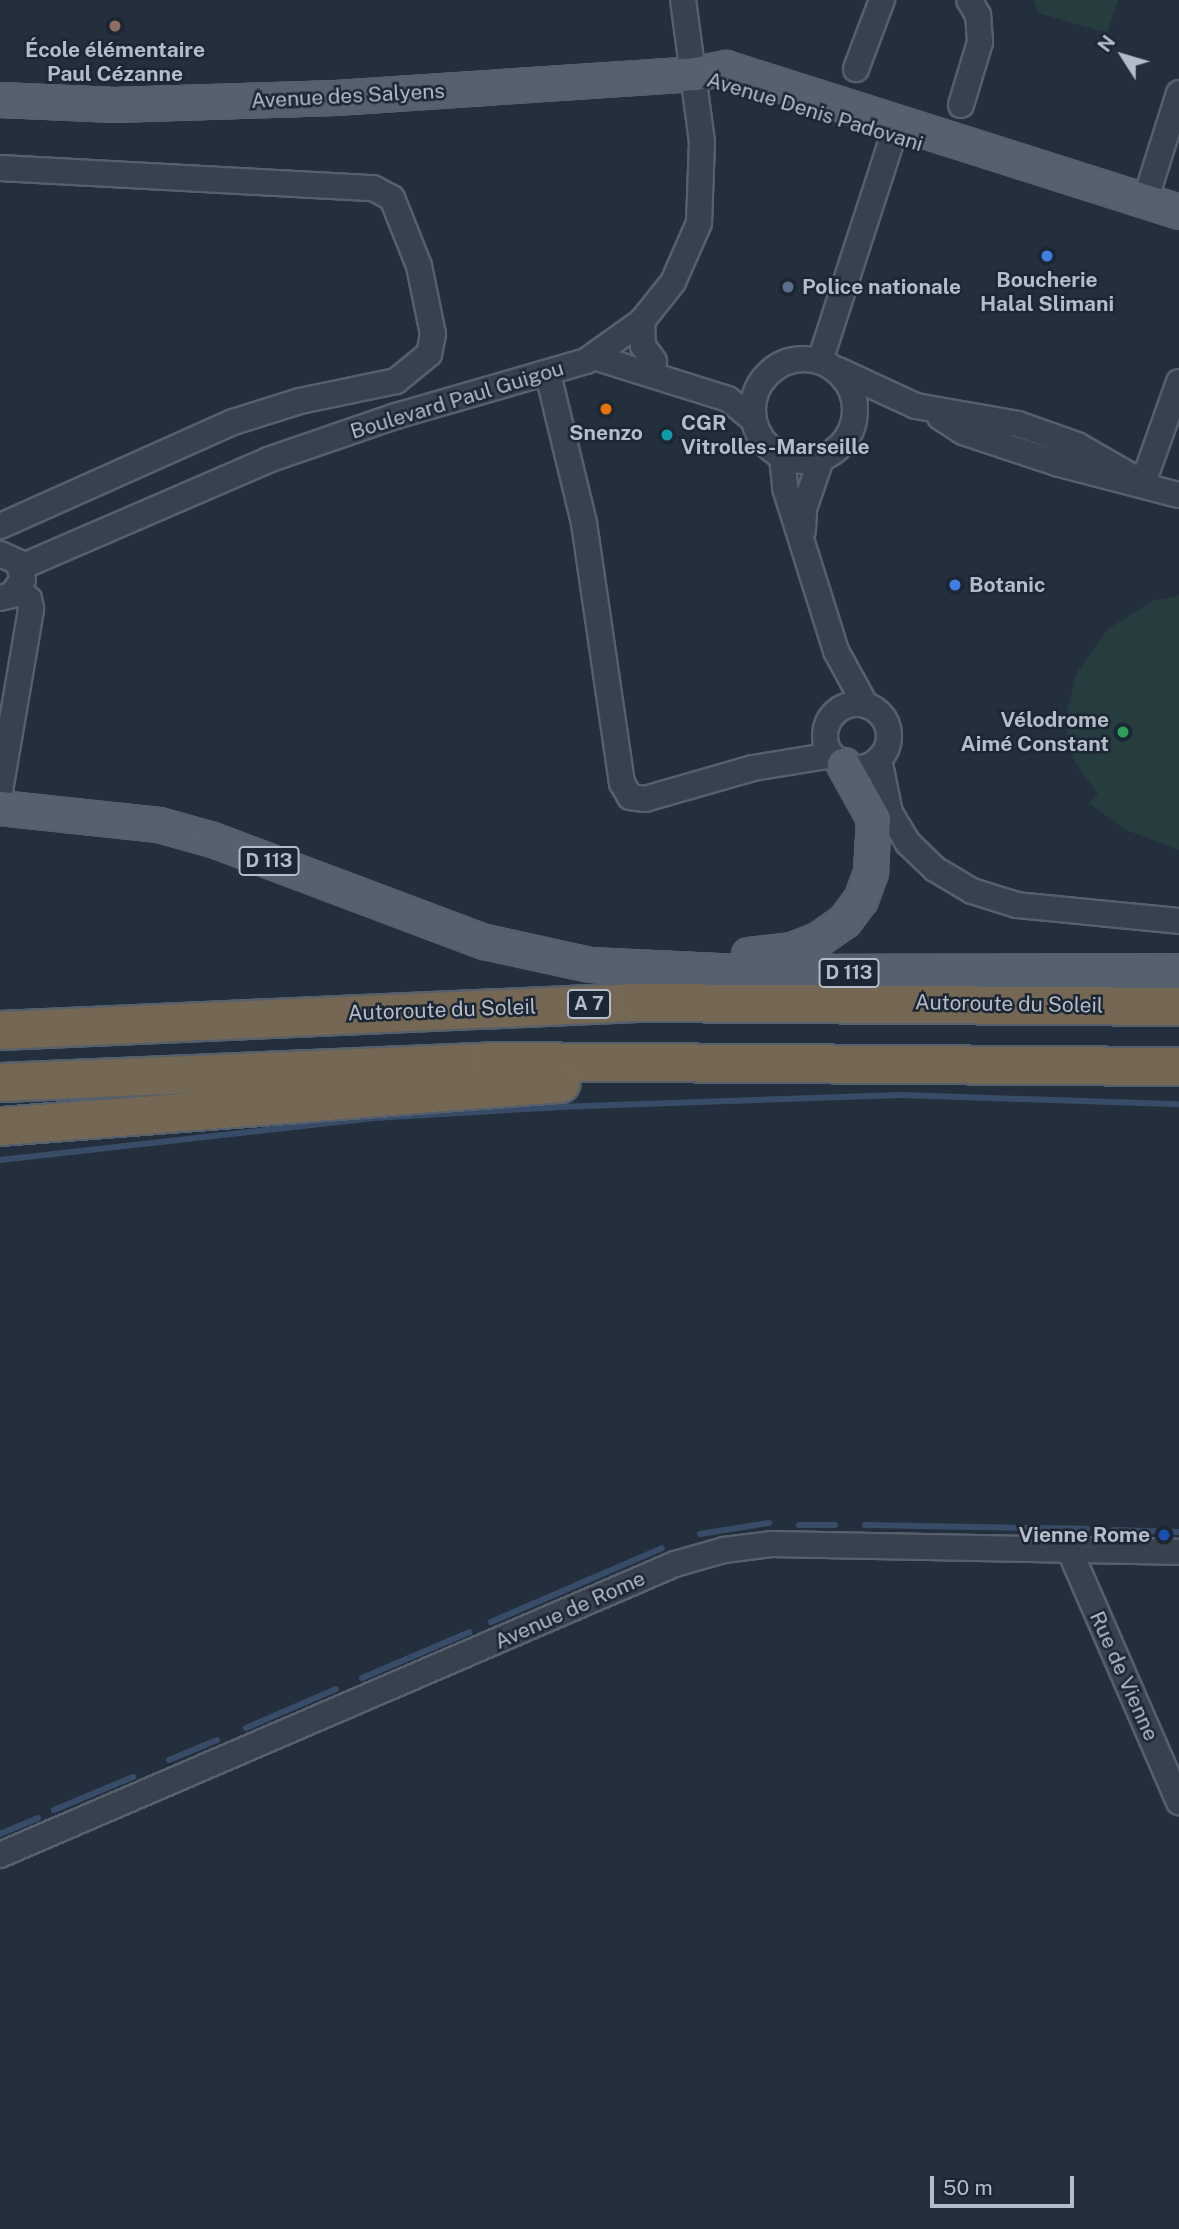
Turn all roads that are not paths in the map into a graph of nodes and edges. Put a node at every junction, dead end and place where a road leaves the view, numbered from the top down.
1 (683, 0) edge
2 (882, 0) edge
3 (969, 0) edge
4 (856, 69) dead end
5 (695, 74) junction
6 (1179, 93) edge
7 (0, 100) edge
8 (961, 105) dead end
9 (894, 136) junction
10 (0, 169) edge
11 (1145, 201) junction
12 (1179, 212) edge
13 (1179, 227) edge
14 (642, 321) junction
15 (602, 352) junction
16 (654, 361) junction
17 (829, 365) junction
18 (548, 374) junction
19 (1179, 382) edge
20 (760, 384) junction
21 (923, 408) junction
22 (753, 419) junction
23 (854, 424) junction
24 (782, 457) junction
25 (821, 459) junction
26 (1143, 483) junction
27 (1179, 495) edge
28 (6, 524) edge
29 (802, 548) junction
30 (7, 567) edge
31 (836, 651) junction
32 (865, 704) junction
33 (839, 709) junction
34 (825, 731) junction
35 (879, 759) junction
36 (838, 760) junction
37 (753, 768) junction
38 (3, 802) edge
39 (1179, 921) edge
40 (520, 951) junction
41 (1179, 971) edge
42 (1179, 989) edge
43 (832, 1001) junction
44 (1179, 1006) edge
45 (0, 1030) edge
46 (745, 1063) junction
47 (1179, 1066) edge
48 (0, 1082) edge
49 (0, 1126) edge
50 (1069, 1549) junction
51 (1179, 1552) edge
52 (1179, 1802) edge
53 (0, 1855) edge

1 - 5 street, Boulevard Paul Guigou
2 - 4 street
3 - 8 street
5 - 7 main road, Avenue des Salyens
5 - 9 main road, Avenue Denis Padovani
5 - 11 main road, Avenue Denis Padovani
5 - 14 street, Boulevard Paul Guigou
6 - 11 street
9 - 13 main road, Avenue Denis Padovani
9 - 17 street
10 - 28 street
11 - 12 main road, Avenue Denis Padovani
14 - 15 street, Boulevard Paul Guigou
14 - 16 street
15 - 16 street
15 - 18 street, Boulevard Paul Guigou
15 - 22 street
16 - 20 street
17 - 20 street
17 - 21 street
17 - 23 street
18 - 30 street, Boulevard Paul Guigou
18 - 37 street
19 - 26 street
20 - 22 street
21 - 23 street
21 - 26 street
22 - 24 street
23 - 25 street
24 - 25 street
24 - 29 street
25 - 29 street
26 - 27 street
28 - 30 street
29 - 31 street
30 - 38 street
31 - 32 street
31 - 33 street
32 - 33 street
32 - 35 street
33 - 34 street
34 - 36 street
34 - 37 street
35 - 36 street
35 - 39 street
36 - 37 street
36 - 40 main road
38 - 40 main road, D 113
40 - 41 main road, D 113
42 - 43 highway
43 - 44 highway, Autoroute du Soleil / A 7
43 - 45 highway, Autoroute du Soleil / A 7
46 - 47 highway
46 - 48 highway
46 - 49 highway
50 - 51 street, Avenue de Rome
50 - 52 street, Rue de Vienne
50 - 53 street, Avenue de Rome

